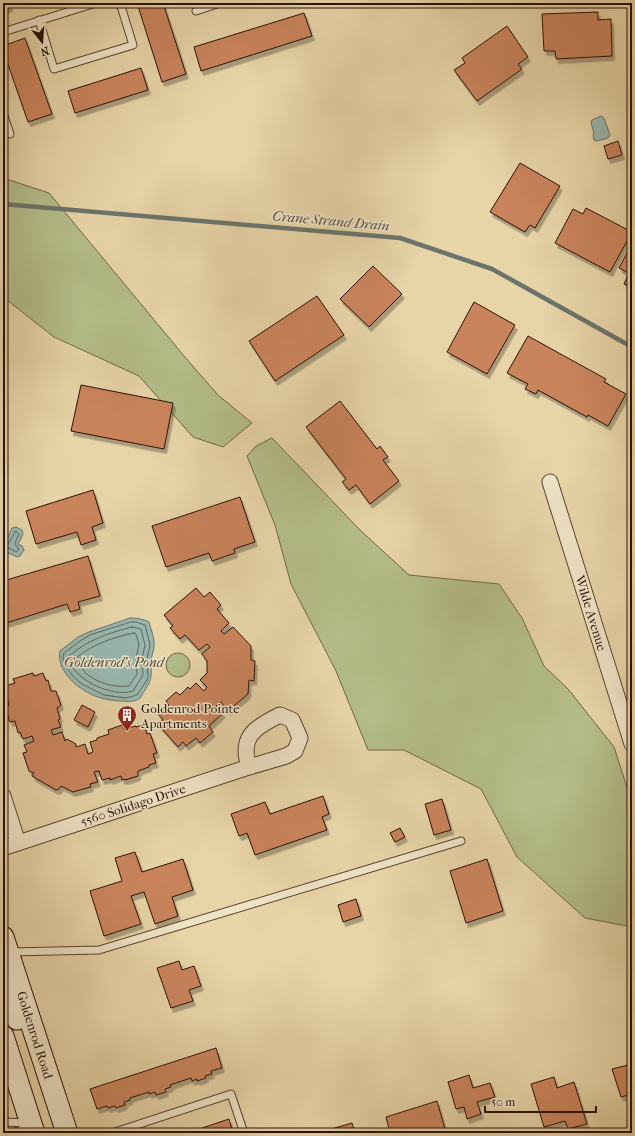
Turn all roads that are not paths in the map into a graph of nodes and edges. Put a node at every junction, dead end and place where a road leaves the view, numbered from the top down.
1 (96, 3) edge
2 (120, 3) edge
3 (220, 3) edge
4 (196, 11) dead end
5 (39, 20) junction
6 (3, 32) edge
7 (3, 113) edge
8 (10, 134) dead end
9 (550, 482) dead end
10 (632, 744) edge
11 (249, 767) dead end
12 (3, 796) edge
13 (461, 840) dead end
14 (18, 843) junction
15 (3, 848) edge
16 (5, 945) edge
17 (3, 991) edge
18 (3, 1036) edge
19 (3, 1122) edge
20 (32, 1128) edge
21 (11, 1133) edge
22 (61, 1133) edge
23 (66, 1133) edge
24 (112, 1133) edge
25 (244, 1133) edge

1 - 5 lane
2 - 5 lane
3 - 4 lane
5 - 6 lane
7 - 8 lane
9 - 10 street, Wilde Avenue
11 - 14 street, 5560 Solidago Drive
12 - 14 street
13 - 16 lane
14 - 15 street, 5560 Solidago Drive
16 - 23 main road, Goldenrod Road
17 - 22 main road
18 - 20 main road
19 - 20 lane
20 - 21 lane
24 - 25 lane

